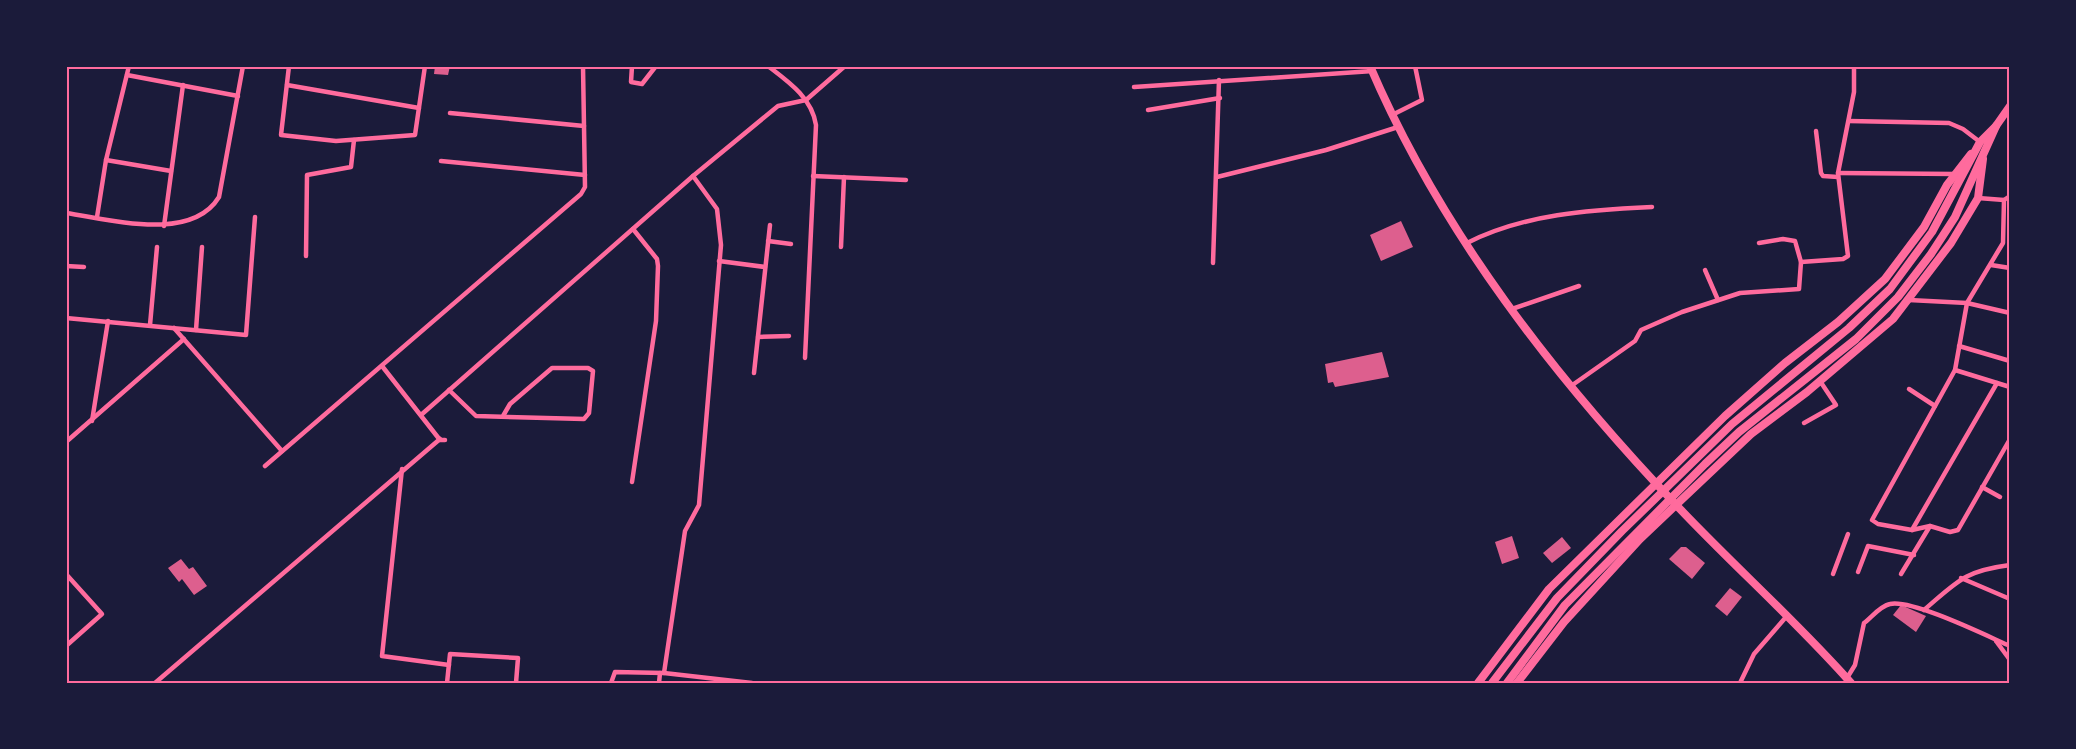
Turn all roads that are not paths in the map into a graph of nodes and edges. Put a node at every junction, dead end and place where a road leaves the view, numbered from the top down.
1 (129, 66) edge
2 (243, 66) edge
3 (289, 66) edge
4 (425, 66) edge
5 (574, 66) edge
6 (583, 66) edge
7 (632, 66) edge
8 (656, 66) edge
9 (768, 66) edge
10 (845, 66) edge
11 (1414, 66) edge
12 (1854, 66) edge
13 (1372, 69) edge
14 (127, 75) junction
15 (1219, 80) junction
16 (287, 85) junction
17 (183, 86) junction
18 (1134, 87) dead end
19 (238, 96) junction
20 (1220, 98) junction
21 (806, 100) junction
22 (2010, 106) edge
23 (419, 108) junction
24 (1148, 110) dead end
25 (450, 113) dead end
26 (1392, 115) junction
27 (1849, 122) junction
28 (584, 126) junction
29 (1996, 126) junction
30 (1398, 128) junction
31 (1816, 131) dead end
32 (354, 140) junction
33 (1980, 142) junction
34 (1974, 151) junction
35 (1983, 159) junction
36 (106, 160) junction
37 (441, 161) dead end
38 (171, 171) junction
39 (1955, 174) junction
40 (585, 175) junction
41 (1838, 175) junction
42 (693, 176) junction
43 (813, 176) junction
44 (844, 177) junction
45 (1217, 177) junction
46 (906, 180) dead end
47 (2010, 196) edge
48 (1978, 198) junction
49 (2004, 200) junction
50 (1652, 207) dead end
51 (66, 213) edge
52 (97, 217) junction
53 (255, 217) dead end
54 (770, 225) dead end
55 (164, 226) junction
56 (633, 230) junction
57 (2003, 237) junction
58 (2010, 238) edge
59 (768, 241) junction
60 (1467, 243) junction
61 (1759, 243) dead end
62 (791, 244) dead end
63 (157, 247) dead end
64 (202, 247) dead end
65 (841, 247) dead end
66 (306, 256) dead end
67 (719, 261) junction
68 (1801, 262) junction
69 (1213, 263) dead end
70 (1991, 265) junction
71 (66, 266) edge
72 (84, 267) dead end
73 (765, 267) junction
74 (2010, 268) edge
75 (1705, 270) dead end
76 (1579, 286) dead end
77 (1718, 300) junction
78 (1910, 300) junction
79 (1966, 303) junction
80 (1512, 309) junction
81 (2010, 313) edge
82 (66, 318) edge
83 (108, 321) junction
84 (150, 325) junction
85 (174, 328) junction
86 (196, 330) junction
87 (789, 336) dead end
88 (758, 337) junction
89 (184, 339) junction
90 (1959, 346) junction
91 (806, 358) dead end
92 (2010, 361) edge
93 (382, 366) junction
94 (1955, 370) junction
95 (754, 373) dead end
96 (1820, 381) junction
97 (1997, 383) junction
98 (1571, 386) junction
99 (2010, 387) edge
100 (1910, 389) dead end
101 (449, 390) junction
102 (1935, 406) junction
103 (421, 415) junction
104 (503, 416) junction
105 (92, 421) junction
106 (1804, 423) dead end
107 (2009, 441) edge
108 (66, 442) edge
109 (282, 451) junction
110 (265, 466) dead end
111 (402, 469) junction
112 (632, 482) dead end
113 (1657, 483) junction
114 (1982, 487) junction
115 (2000, 498) dead end
116 (1677, 506) junction
117 (1930, 526) junction
118 (1912, 530) junction
119 (1848, 534) dead end
120 (1914, 555) junction
121 (2010, 565) edge
122 (1858, 572) dead end
123 (1833, 573) dead end
124 (66, 574) edge
125 (1901, 574) dead end
126 (1961, 578) junction
127 (2010, 599) edge
128 (1924, 610) junction
129 (1786, 617) junction
130 (1995, 640) junction
131 (66, 646) edge
132 (2010, 646) edge
133 (2010, 660) edge
134 (449, 665) junction
135 (662, 673) junction
136 (1849, 681) edge
137 (155, 683) edge
138 (447, 683) edge
139 (516, 683) edge
140 (611, 683) edge
141 (659, 683) edge
142 (752, 683) edge
143 (1478, 683) edge
144 (1492, 683) edge
145 (1507, 683) edge
146 (1517, 683) edge
147 (1740, 683) edge

1 - 14 street
2 - 19 street
3 - 16 street
4 - 23 street
5 - 6 street
6 - 28 street
7 - 8 street
9 - 21 street
10 - 21 street
11 - 26 street
12 - 27 street
13 - 15 street
13 - 26 main road
14 - 17 street
14 - 36 street
15 - 18 street
15 - 20 street
16 - 23 street
16 - 32 street
17 - 19 street
17 - 38 street
19 - 55 street
20 - 24 street
20 - 45 street
21 - 42 street
21 - 43 street
22 - 29 main road
23 - 32 street
25 - 28 street
26 - 30 main road
27 - 33 street
27 - 41 street
28 - 40 street
29 - 33 main road
29 - 35 main road
30 - 45 street
30 - 60 main road
31 - 41 street
32 - 66 street
33 - 34 main road
34 - 39 main road
34 - 144 main road
35 - 48 main road
35 - 145 main road
36 - 38 street
36 - 52 street
37 - 40 street
38 - 55 street
39 - 41 street
39 - 113 main road
40 - 93 street
41 - 68 street
42 - 56 street
42 - 67 street
43 - 44 street
43 - 91 street
44 - 46 street
44 - 65 street
45 - 69 street
47 - 49 street
48 - 49 street
48 - 78 main road
49 - 57 street
50 - 60 street
51 - 52 street
52 - 55 street
53 - 86 street
54 - 59 street
56 - 101 street
56 - 112 street
57 - 58 street
57 - 70 street
59 - 62 street
59 - 73 street
60 - 80 main road
61 - 68 street
63 - 84 street
64 - 86 street
67 - 73 street
67 - 135 street
68 - 77 street
70 - 74 street
70 - 79 street
71 - 72 street
73 - 88 street
75 - 77 street
76 - 80 street
77 - 98 street
78 - 79 street
78 - 96 main road
79 - 81 street
79 - 90 street
80 - 98 main road
82 - 83 street
83 - 84 street
83 - 105 street
84 - 85 street
85 - 86 street
85 - 89 street
87 - 88 street
88 - 95 street
89 - 105 street
89 - 109 street
90 - 92 street
90 - 94 street
93 - 103 street
93 - 109 street
94 - 97 street
94 - 102 street
96 - 106 street
96 - 116 main road
97 - 99 street
97 - 118 street
98 - 113 main road
100 - 102 street
101 - 103 street
101 - 104 street
102 - 118 street
103 - 111 street
104 - 104 street
105 - 108 street
107 - 114 street
109 - 110 street
111 - 134 street
111 - 137 street
113 - 116 main road
113 - 143 main road
114 - 115 street
114 - 117 street
116 - 129 main road
116 - 146 main road
117 - 118 street
117 - 120 street
119 - 123 street
120 - 122 street
120 - 125 street
121 - 126 street
124 - 131 street
126 - 127 street
126 - 128 street
128 - 130 street
128 - 136 street
129 - 136 main road
129 - 147 street
130 - 132 street
130 - 133 street
134 - 138 street
134 - 139 street
135 - 140 street
135 - 141 street
135 - 142 street

